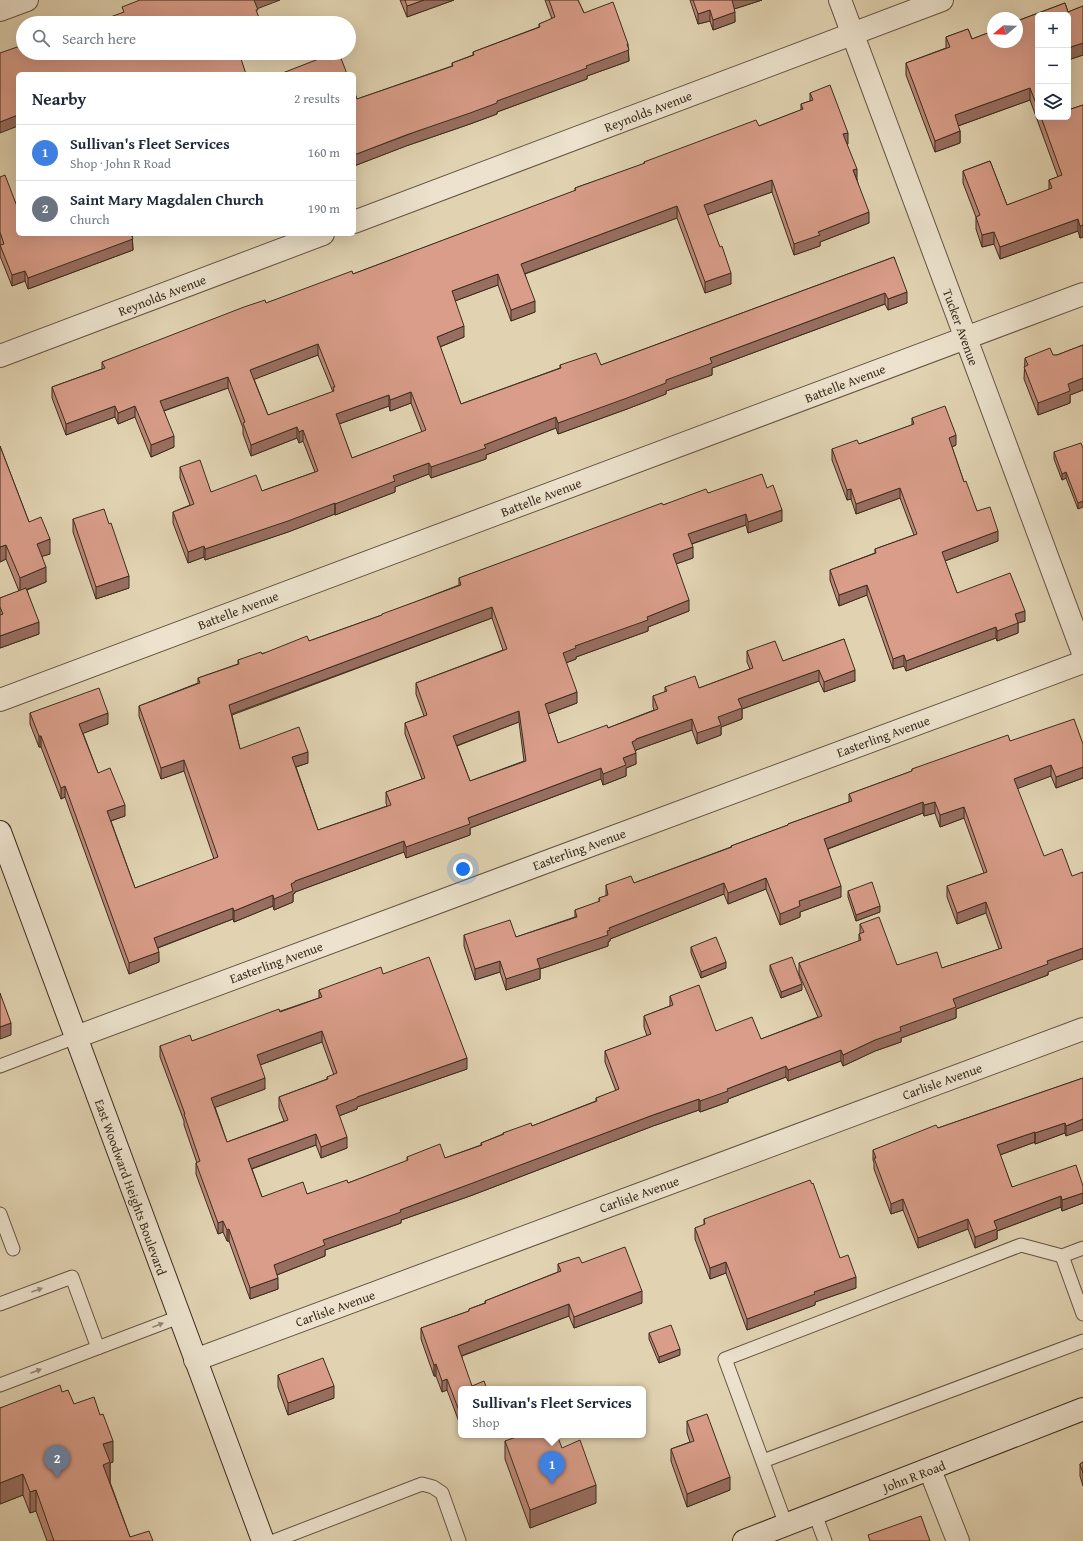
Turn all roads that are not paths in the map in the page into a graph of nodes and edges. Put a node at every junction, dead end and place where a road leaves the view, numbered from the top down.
1 (27, 0) edge
2 (840, 0) edge
3 (942, 0) edge
4 (0, 10) edge
5 (853, 34) junction
6 (356, 221) edge
7 (318, 236) edge
8 (1083, 294) edge
9 (965, 338) junction
10 (0, 356) edge
11 (1083, 653) edge
12 (1083, 662) edge
13 (0, 700) edge
14 (0, 832) edge
15 (1083, 1029) edge
16 (76, 1037) junction
17 (0, 1066) edge
18 (0, 1214) edge
19 (1083, 1248) edge
20 (13, 1249) dead end
21 (1062, 1256) junction
22 (0, 1304) edge
23 (1083, 1314) edge
24 (179, 1318) junction
25 (1083, 1341) edge
26 (98, 1348) junction
27 (195, 1360) junction
28 (0, 1385) edge
29 (1083, 1409) edge
30 (763, 1461) junction
31 (930, 1470) junction
32 (815, 1514) junction
33 (786, 1525) junction
34 (263, 1541) edge
35 (274, 1541) edge
36 (459, 1541) edge
37 (744, 1541) edge
38 (825, 1541) edge
39 (958, 1541) edge

1 - 4 street
2 - 5 street, Tucker Avenue
3 - 5 street, Reynolds Avenue
5 - 6 street, Reynolds Avenue
5 - 9 street, Tucker Avenue
7 - 10 street, Reynolds Avenue
8 - 9 street, Battelle Avenue
9 - 11 street, Tucker Avenue
9 - 13 street, Battelle Avenue
12 - 16 street, Easterling Avenue
14 - 16 street, East Woodward Heights Boulevard
15 - 27 street, Carlisle Avenue
16 - 17 lane
16 - 24 street, East Woodward Heights Boulevard
18 - 20 lane
19 - 21 lane
21 - 23 lane
21 - 30 lane
22 -> 26 lane
26 -> 24 lane
24 - 27 street, East Woodward Heights Boulevard
25 - 30 lane
28 -> 26 lane
27 - 34 street, East Woodward Heights Boulevard
29 - 31 street, John R Road
30 - 33 lane
31 - 32 street, John R Road
31 - 39 street
32 - 33 street, John R Road
32 - 38 lane
33 - 37 street, John R Road
35 - 36 lane

